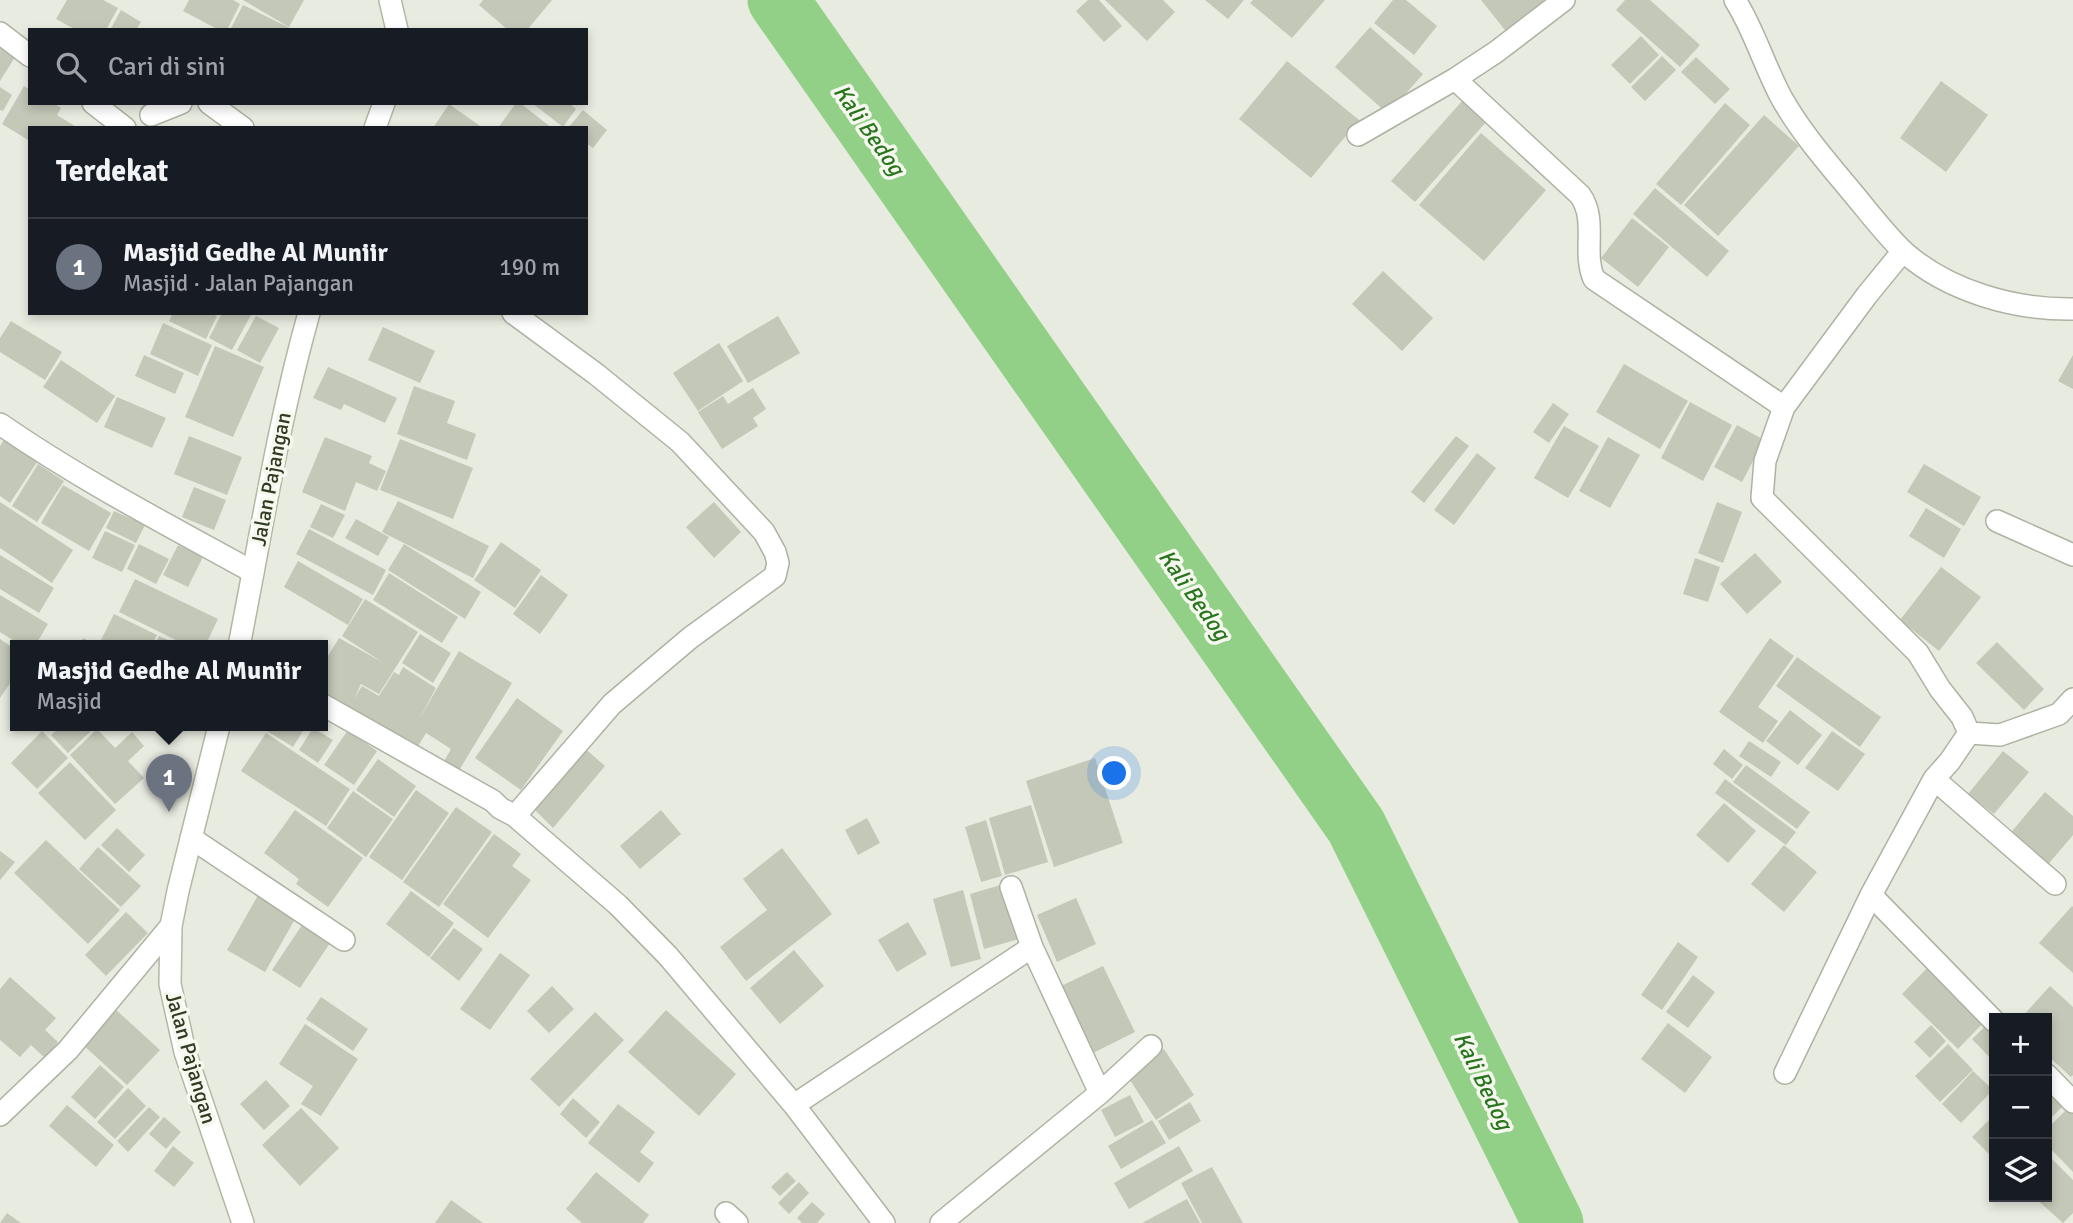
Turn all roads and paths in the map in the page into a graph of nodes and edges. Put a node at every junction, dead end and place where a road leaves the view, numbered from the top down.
1 (390, 0) edge
2 (1564, 0) edge
3 (1735, 0) edge
4 (397, 28) edge
5 (0, 33) edge
6 (28, 54) edge
7 (1455, 79) junction
8 (96, 105) edge
9 (176, 105) edge
10 (212, 105) edge
11 (383, 105) edge
12 (151, 114) dead end
13 (122, 126) edge
14 (240, 126) edge
15 (376, 126) edge
16 (1358, 135) dead end
17 (1903, 251) junction
18 (2073, 309) edge
19 (308, 315) edge
20 (516, 315) edge
21 (1784, 407) junction
22 (0, 424) edge
23 (1997, 521) dead end
24 (2073, 555) edge
25 (253, 572) junction
26 (240, 640) edge
27 (2073, 699) edge
28 (328, 708) edge
29 (218, 731) edge
30 (1969, 733) junction
31 (1934, 779) junction
32 (515, 816) junction
33 (191, 838) junction
34 (2055, 884) dead end
35 (1011, 887) dead end
36 (1871, 895) junction
37 (172, 926) junction
38 (344, 940) dead end
39 (1032, 947) junction
40 (1989, 1016) edge
41 (1151, 1046) dead end
42 (1785, 1073) dead end
43 (2048, 1076) edge
44 (1100, 1093) junction
45 (2073, 1102) edge
46 (793, 1105) junction
47 (0, 1115) edge
48 (243, 1223) edge
49 (884, 1223) edge
50 (941, 1223) edge

1 - 4 street
2 - 7 street
3 - 17 street
5 - 6 street
7 - 16 street
7 - 21 street
8 - 13 street
9 - 12 street
10 - 14 street
11 - 15 street
17 - 18 street
17 - 21 street
19 - 25 street, Jalan Pajangan
20 - 32 street
21 - 30 street
22 - 25 street
23 - 24 street
25 - 26 street, Jalan Pajangan
27 - 30 street
28 - 32 street
29 - 33 street, Jalan Pajangan
30 - 31 street
31 - 34 street
31 - 36 street
32 - 46 street
33 - 37 street, Jalan Pajangan
33 - 38 street
35 - 39 street
36 - 40 street
36 - 42 street
37 - 47 street
37 - 48 street, Jalan Pajangan
39 - 44 street
39 - 46 street
41 - 44 street
43 - 45 street
44 - 50 street
46 - 49 street

